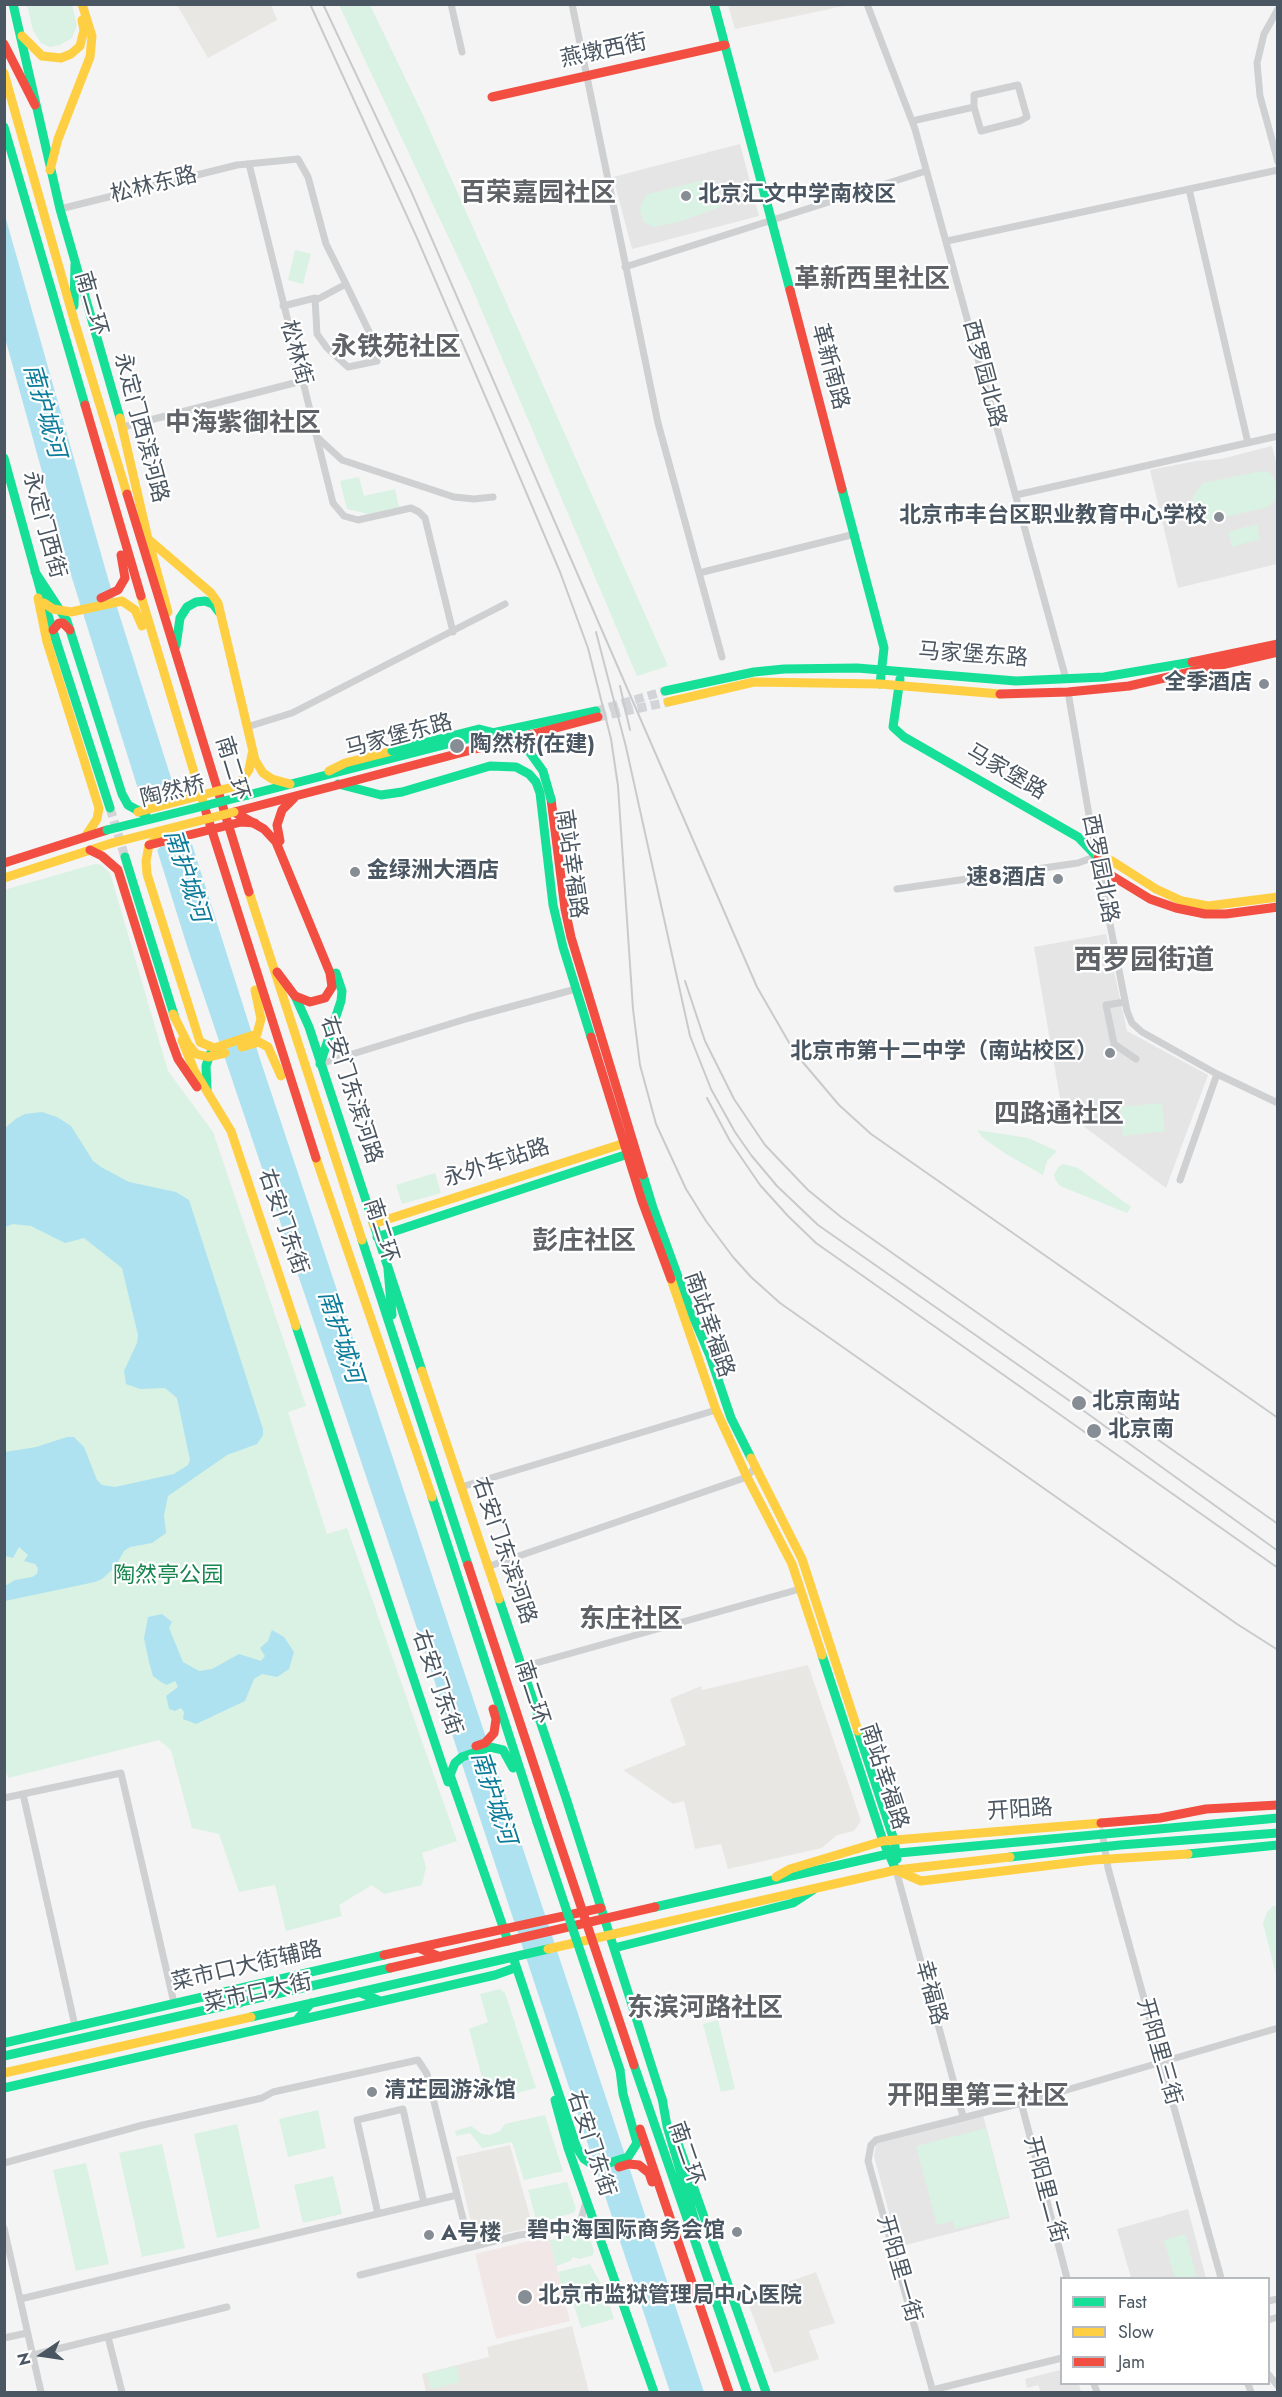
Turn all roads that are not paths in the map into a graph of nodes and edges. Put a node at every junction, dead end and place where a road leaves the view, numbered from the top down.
1 (13, 4) edge
2 (80, 4) edge
3 (451, 4) edge
4 (572, 4) edge
5 (714, 4) edge
6 (867, 4) edge
7 (1278, 9) edge
8 (22, 36) junction
9 (4, 44) edge
10 (725, 45) junction
11 (462, 52) dead end
12 (4, 73) edge
13 (586, 75) junction
14 (492, 97) dead end
15 (35, 105) junction
16 (974, 107) junction
17 (912, 122) junction
18 (4, 127) edge
19 (4, 158) edge
20 (1278, 162) edge
21 (249, 164) junction
22 (16, 166) junction
23 (50, 170) junction
24 (1278, 170) edge
25 (926, 171) junction
26 (1189, 189) junction
27 (60, 209) junction
28 (770, 220) junction
29 (947, 241) junction
30 (75, 264) junction
31 (625, 267) junction
32 (346, 284) junction
33 (315, 298) junction
34 (283, 306) junction
35 (74, 320) junction
36 (302, 381) junction
37 (123, 427) junction
38 (1278, 436) edge
39 (317, 437) junction
40 (1248, 443) junction
41 (4, 458) edge
42 (1016, 495) junction
43 (493, 497) dead end
44 (117, 513) junction
45 (855, 534) junction
46 (148, 539) junction
47 (35, 572) junction
48 (699, 573) junction
49 (48, 601) junction
50 (505, 604) dead end
51 (75, 609) junction
52 (60, 610) junction
53 (223, 617) junction
54 (53, 630) junction
55 (71, 631) junction
56 (453, 632) junction
57 (1278, 644) edge
58 (175, 652) junction
59 (1278, 652) edge
60 (722, 657) dead end
61 (159, 659) junction
62 (880, 669) junction
63 (902, 671) junction
64 (1066, 679) junction
65 (880, 684) junction
66 (900, 685) junction
67 (665, 691) tunnel mouth
68 (1068, 692) junction
69 (668, 702) tunnel mouth
70 (248, 727) junction
71 (252, 753) junction
72 (315, 778) junction
73 (290, 784) junction
74 (338, 784) junction
75 (240, 785) junction
76 (248, 795) joint
77 (294, 798) junction
78 (230, 799) junction
79 (253, 807) joint
80 (110, 808) tunnel mouth
81 (138, 812) junction
82 (234, 812) junction
83 (153, 818) junction
84 (255, 823) junction
85 (166, 830) junction
86 (85, 837) junction
87 (149, 845) junction
88 (90, 850) junction
89 (1097, 856) junction
90 (125, 857) tunnel mouth
91 (4, 863) edge
92 (4, 878) edge
93 (897, 889) dead end
94 (1278, 897) edge
95 (1278, 907) edge
96 (270, 964) junction
97 (256, 971) junction
98 (576, 988) junction
99 (296, 996) junction
100 (1125, 1002) junction
101 (173, 1014) junction
102 (258, 1038) junction
103 (213, 1054) junction
104 (1136, 1059) dead end
105 (320, 1064) junction
106 (1216, 1074) junction
107 (207, 1092) junction
108 (1278, 1103) edge
109 (299, 1105) junction
110 (223, 1118) junction
111 (628, 1142) junction
112 (632, 1152) junction
113 (1180, 1180) dead end
114 (373, 1224) junction
115 (377, 1237) junction
116 (388, 1269) junction
117 (394, 1337) junction
118 (716, 1410) junction
119 (756, 1466) junction
120 (747, 1477) junction
121 (461, 1487) junction
122 (487, 1567) junction
123 (800, 1589) junction
124 (483, 1655) junction
125 (522, 1667) junction
126 (454, 1760) junction
127 (443, 1768) junction
128 (23, 1794) junction
129 (4, 1798) edge
130 (531, 1802) junction
131 (1278, 1805) edge
132 (1278, 1818) edge
133 (1102, 1823) junction
134 (1278, 1833) edge
135 (1102, 1836) junction
136 (894, 1840) junction
137 (883, 1841) junction
138 (1278, 1845) edge
139 (1103, 1847) junction
140 (893, 1853) junction
141 (1106, 1859) junction
142 (896, 1870) junction
143 (771, 1880) junction
144 (813, 1890) junction
145 (601, 1908) junction
146 (604, 1918) junction
147 (567, 1928) joint
148 (505, 1929) junction
149 (610, 1936) junction
150 (509, 1941) junction
151 (570, 1944) joint
152 (419, 1947) junction
153 (614, 1948) junction
154 (514, 1956) junction
155 (440, 1957) junction
156 (512, 1969) junction
157 (359, 1992) junction
158 (225, 1993) junction
159 (380, 2001) junction
160 (174, 2003) junction
161 (240, 2003) junction
162 (311, 2003) junction
163 (296, 2021) junction
164 (75, 2026) junction
165 (1278, 2028) edge
166 (4, 2043) edge
167 (4, 2056) edge
168 (1161, 2062) junction
169 (620, 2070) junction
170 (4, 2073) edge
171 (4, 2088) edge
172 (662, 2098) junction
173 (1021, 2102) junction
174 (963, 2116) junction
175 (568, 2148) junction
176 (4, 2163) edge
177 (457, 2195) junction
178 (586, 2196) junction
179 (424, 2203) junction
180 (378, 2214) junction
181 (580, 2223) junction
182 (4, 2228) edge
183 (681, 2246) junction
184 (470, 2247) junction
185 (605, 2254) junction
186 (360, 2275) dead end
187 (1067, 2277) edge
188 (1221, 2277) edge
189 (709, 2287) junction
190 (20, 2299) junction
191 (227, 2307) dead end
192 (27, 2333) junction
193 (108, 2337) junction
194 (4, 2338) edge
195 (33, 2355) junction
196 (1060, 2359) edge
197 (747, 2390) edge
198 (932, 2391) edge
199 (41, 2392) edge
200 (122, 2392) edge
201 (654, 2392) edge
202 (729, 2392) edge
203 (766, 2392) edge

1 - 8 main road, 永定门西滨河路
2 - 8 main road
2 - 23 main road
3 - 11 street
4 - 13 street
5 - 10 main road, 革新南路
6 - 17 street, 西罗园北路
7 - 20 street
8 - 15 main road, 永定门西滨河路
9 - 15 main road
10 - 13 main road, 燕墩西街
10 - 28 main road, 革新南路
12 - 35 main road, 南二环
13 - 14 main road, 燕墩西街
13 - 31 street
15 - 23 main road, 永定门西滨河路
16 - 16 street
16 - 17 street
17 - 25 street, 西罗园北路
18 - 22 main road, 南二环
19 - 22 main road
21 - 27 street, 松林东路
21 - 32 street, 松林东路
21 - 34 street, 松林街
22 - 44 main road, 南二环
23 - 27 main road, 永定门西滨河路
24 - 26 street
25 - 28 street
25 - 29 street, 西罗园北路
26 - 29 street
26 - 40 street
27 - 30 main road, 永定门西滨河路
28 - 31 street
28 - 45 main road, 革新南路
29 - 42 street, 西罗园北路
30 - 35 main road
30 - 37 main road, 永定门西滨河路
31 - 48 street
32 - 33 street
32 - 33 street
33 - 34 street
34 - 36 street, 松林街
35 - 58 main road, 南二环
36 - 37 street
36 - 39 street, 松林街
37 - 46 main road, 永定门西滨河路
38 - 40 street
39 - 43 street
39 - 56 street, 松林街
40 - 42 street
41 - 47 main road, 永定门西街
42 - 64 street, 西罗园北路
44 - 51 main road
44 - 61 main road, 南二环
45 - 48 street
45 - 62 main road, 革新南路
46 - 53 main road
46 - 58 main road, 永定门西滨河路
47 - 49 main road
47 - 86 main road
48 - 60 street
49 - 51 main road
49 - 52 main road
49 - 54 main road
50 - 56 street
51 - 52 main road
51 - 55 main road
51 - 61 main road
52 - 55 main road
53 - 58 main road
53 - 70 main road
54 - 55 main road
54 - 80 main road
55 - 81 main road
56 - 70 street
57 - 64 main road, 马家堡东路
58 - 96 main road, 南二环
59 - 68 main road, 马家堡东路
61 - 97 main road, 南二环
62 - 63 main road, 马家堡东路
62 - 65 main road, 革新南路
62 - 67 main road, 马家堡东路
63 - 64 main road, 马家堡东路
63 - 66 main road
65 - 66 main road, 马家堡东路
65 - 69 main road, 马家堡东路
66 - 68 main road, 马家堡东路
66 - 89 main road, 马家堡路
68 - 89 street, 西罗园北路
70 - 71 main road
71 - 73 main road
71 - 75 main road
72 - 73 main road, 马家堡东路
72 - 74 main road, 马家堡东路
72 - 111 main road, bridge
73 - 76 main road, 马家堡东路
74 - 77 main road, 马家堡东路
74 - 98 main road, 南站幸福路
75 - 78 main road, bridge
75 - 81 main road, bridge
76 - 78 main road, 陶然桥, bridge
77 - 79 main road, 马家堡东路
77 - 105 main road
78 - 83 main road, 陶然桥, bridge
79 - 82 main road, 陶然桥
81 - 83 main road, bridge
82 - 84 main road, bridge
82 - 85 main road, 陶然桥, bridge
83 - 86 main road, 陶然桥, bridge
84 - 87 main road, bridge
84 - 99 main road
85 - 87 main road, bridge
85 - 88 main road, 陶然桥, bridge
86 - 91 main road, 陶然桥
87 - 103 main road
88 - 92 main road, 陶然桥
88 - 110 main road
89 - 93 street
89 - 94 main road, 马家堡路
89 - 95 main road, 马家堡路
89 - 100 street, 西罗园北路
90 - 101 main road
96 - 99 main road, 右安门东滨河路
96 - 117 main road, 南二环
97 - 102 main road
97 - 109 main road, 南二环
98 - 105 street
98 - 111 main road, 南站幸福路
99 - 105 main road, 右安门东滨河路
100 - 104 street
100 - 106 street, 西罗园北路
101 - 103 main road
101 - 107 main road, 右安门东街
102 - 103 main road
102 - 109 main road
103 - 107 main road
105 - 114 main road, 右安门东滨河路
106 - 108 street, 西罗园北路
106 - 113 street
107 - 110 main road, 右安门东街
109 - 124 main road, 南二环
110 - 127 main road, 右安门东街
111 - 112 main road, 南站幸福路
111 - 114 main road, 永外车站路
112 - 115 main road, 永外车站路
112 - 118 main road, 南站幸福路
112 - 119 main road, 南站幸福路
114 - 115 main road, 右安门东滨河路
115 - 116 main road, 右安门东滨河路
116 - 117 main road
116 - 121 main road, 右安门东滨河路
117 - 189 main road, 南二环, bridge
118 - 120 main road, 南站幸福路
118 - 121 street
119 - 120 street
119 - 136 main road, 南站幸福路
120 - 122 street
120 - 123 main road, 南站幸福路
121 - 122 main road, 右安门东滨河路
122 - 125 main road, 右安门东滨河路
123 - 125 street
123 - 137 main road, 南站幸福路
124 - 126 main road
124 - 130 main road, 南二环
125 - 145 main road, 右安门东滨河路
126 - 127 main road
126 - 130 main road
126 - 148 main road
127 - 148 main road, 右安门东街
128 - 129 street
128 - 160 street
128 - 164 street
130 - 169 main road, 南二环, bridge
131 - 133 main road, 开阳路
132 - 135 main road, 开阳路
133 - 135 street, 开阳里三街
133 - 136 main road, 开阳路
134 - 139 main road, 开阳路
135 - 139 street, 开阳里三街
135 - 140 main road, 开阳路
136 - 137 main road, 开阳路
136 - 140 main road, 南站幸福路
137 - 140 main road, 南站幸福路
137 - 143 main road, 开阳路
138 - 141 main road
139 - 141 street, 开阳里三街
139 - 142 main road, 开阳路
140 - 142 main road
140 - 143 main road, 开阳路
141 - 142 main road
141 - 168 street, 开阳里三街
142 - 144 main road, 开阳路
142 - 174 street, 幸福路
143 - 146 main road, 开阳路
144 - 149 main road, 开阳路
144 - 153 main road, 开阳路
145 - 146 main road, 右安门东滨河路
145 - 148 main road, 菜市口大街辅路
146 - 147 main road, 开阳路
146 - 149 main road, 右安门东滨河路
147 - 150 main road, 菜市口大街
148 - 150 main road, 右安门东街
148 - 152 main road, 菜市口大街辅路
149 - 151 main road, 开阳路
149 - 153 main road, 右安门东滨河路
150 - 154 main road, 右安门东街
150 - 155 main road, 菜市口大街
151 - 154 main road, 菜市口大街
152 - 155 main road
152 - 158 main road, 菜市口大街辅路
153 - 172 main road, 右安门东滨河路
154 - 156 main road, 右安门东街
154 - 157 main road, 菜市口大街
154 - 169 main road
155 - 161 main road, 菜市口大街
156 - 159 main road
156 - 175 main road, 右安门东街
157 - 159 main road
157 - 162 main road, 菜市口大街
158 - 160 main road, 菜市口大街辅路
158 - 161 main road
159 - 163 main road
160 - 164 main road, 菜市口大街辅路
161 - 167 main road, 菜市口大街
162 - 163 main road
162 - 170 main road, 菜市口大街
163 - 171 main road
164 - 166 main road, 菜市口大街辅路
165 - 168 street
168 - 173 street
168 - 188 street, 开阳里三街
169 - 183 main road, 南二环
172 - 189 main road
172 - 203 main road, 右安门东滨河路
173 - 174 street
173 - 187 street, 开阳里二街
174 - 198 street, 开阳里一街
175 - 178 main road, 右安门东街
175 - 183 main road
176 - 177 street
177 - 179 street
177 - 184 street
178 - 181 street
178 - 185 main road, 右安门东街
179 - 180 street
179 - 180 street
180 - 190 street
181 - 184 street
181 - 185 street
182 - 190 street
183 - 202 main road, 南二环
184 - 186 street
185 - 201 main road, 右安门东街
189 - 197 main road, 南二环
190 - 192 street
191 - 193 street
192 - 194 street
192 - 195 street
193 - 195 street
193 - 200 street
195 - 199 street
196 - 198 street

